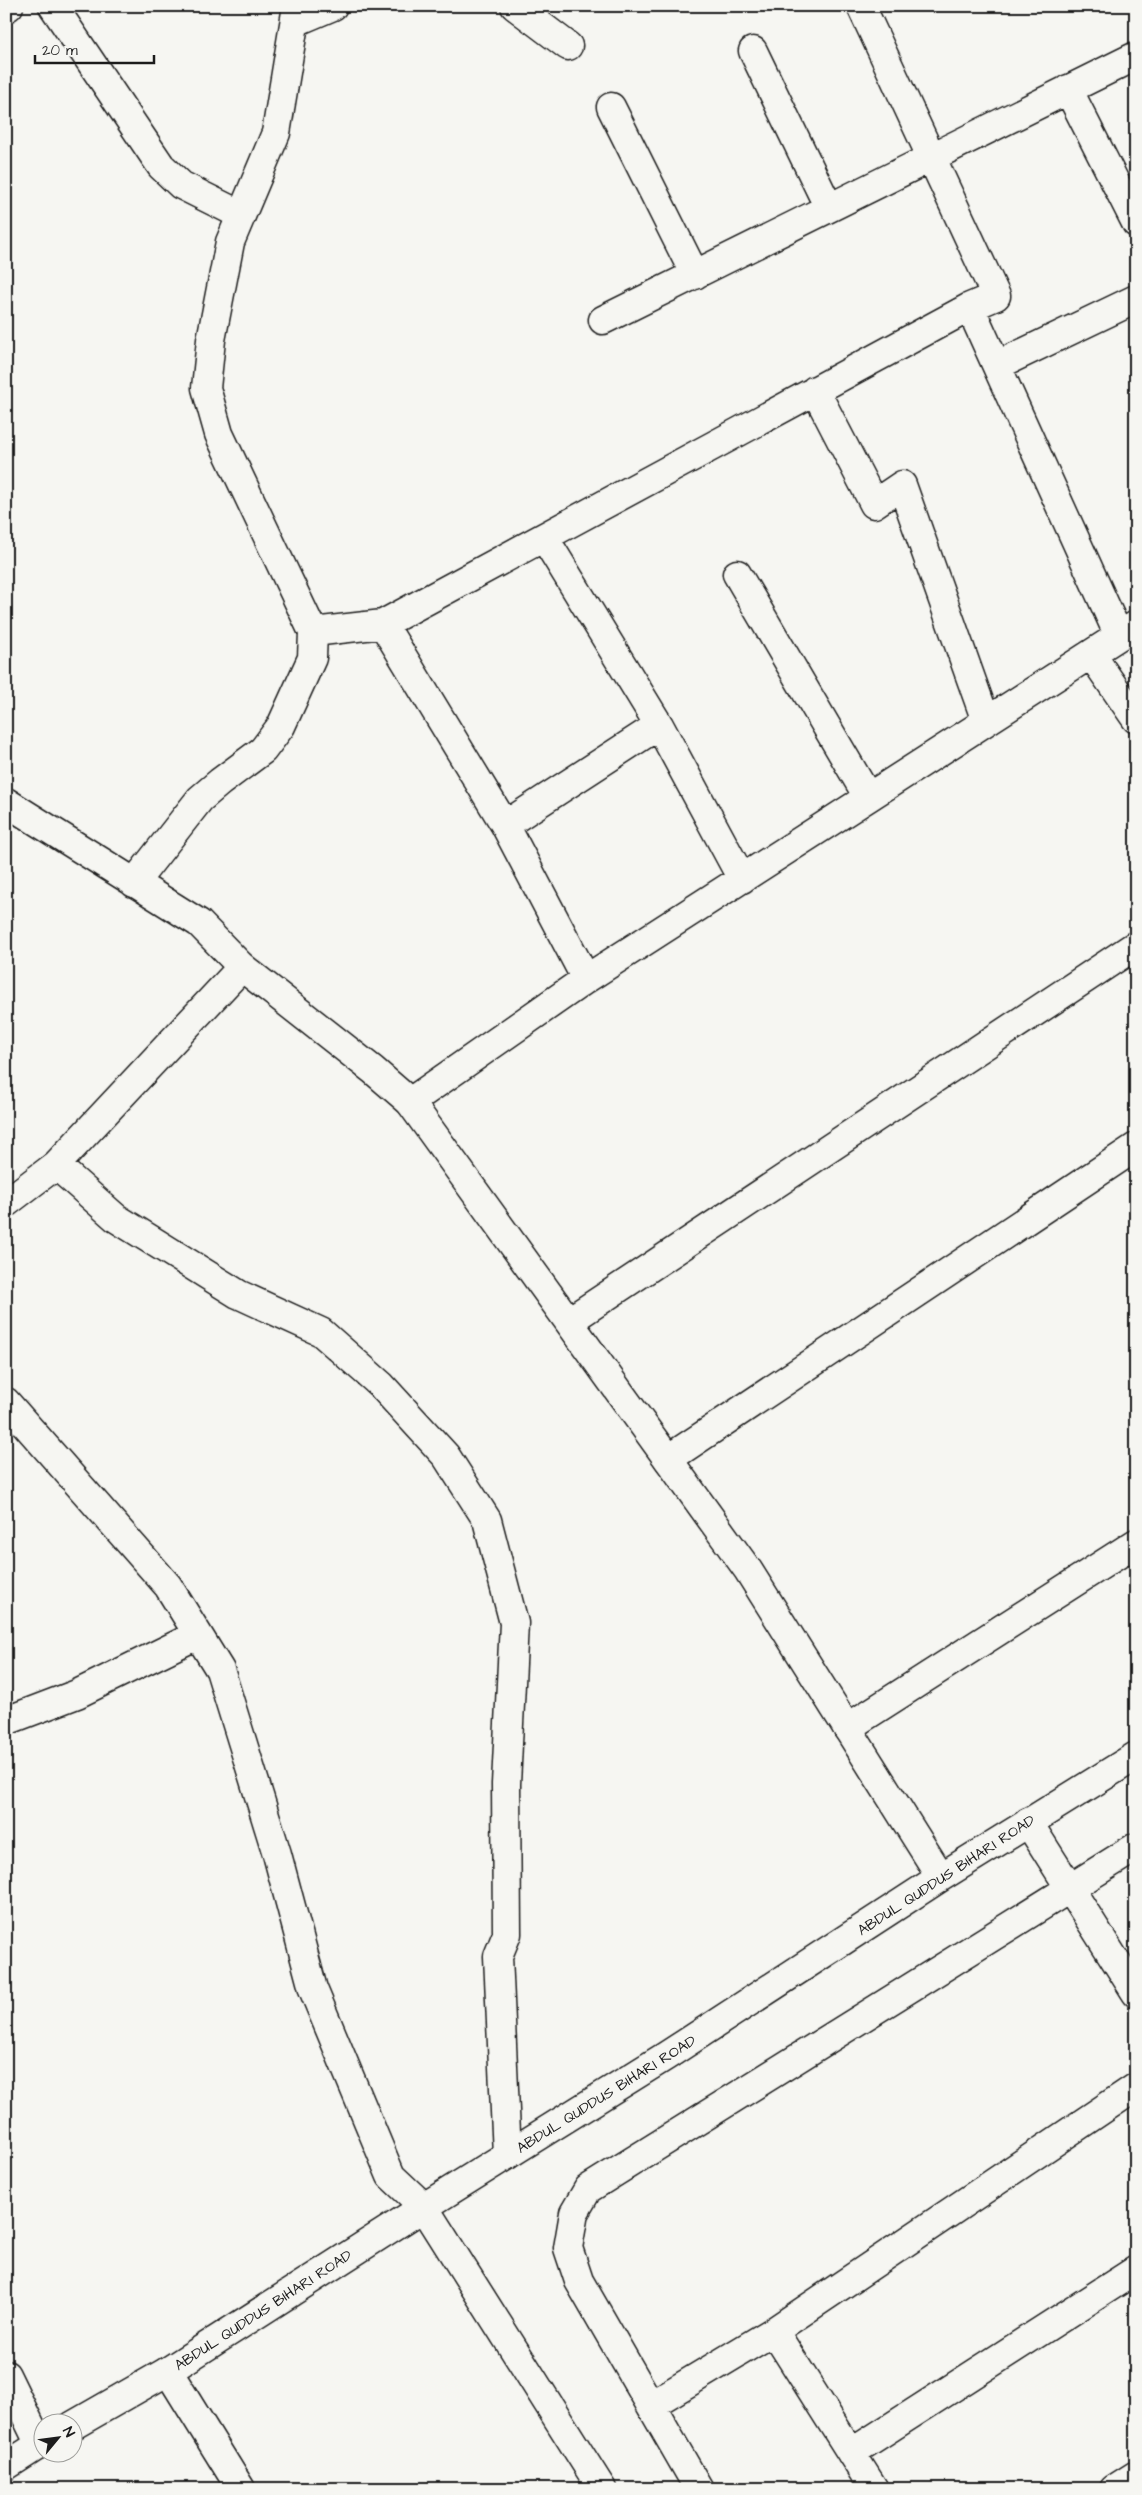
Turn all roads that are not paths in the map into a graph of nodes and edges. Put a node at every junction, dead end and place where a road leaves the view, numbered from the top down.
1 (53, 6) edge
2 (333, 6) edge
3 (516, 6) edge
4 (861, 6) edge
5 (296, 14) edge
6 (568, 46) dead end
7 (753, 51) dead end
8 (1136, 56) edge
9 (1068, 89) junction
10 (611, 107) dead end
11 (931, 158) junction
12 (829, 208) junction
13 (241, 215) junction
14 (1136, 223) edge
15 (695, 275) junction
16 (1136, 299) edge
17 (970, 307) junction
18 (603, 320) dead end
19 (998, 365) junction
20 (815, 390) junction
21 (544, 538) junction
22 (738, 574) dead end
23 (383, 624) junction
24 (1127, 630) edge
25 (313, 632) junction
26 (1091, 654) junction
27 (1136, 719) edge
28 (986, 721) junction
29 (659, 725) junction
30 (868, 798) junction
31 (6, 802) edge
32 (505, 825) junction
33 (742, 879) junction
34 (134, 883) junction
35 (1136, 945) edge
36 (242, 967) junction
37 (586, 979) junction
38 (410, 1102) junction
39 (1136, 1148) edge
40 (56, 1165) junction
41 (6, 1203) edge
42 (569, 1321) junction
43 (8, 1406) edge
44 (668, 1460) junction
45 (1136, 1543) edge
46 (198, 1634) junction
47 (6, 1721) edge
48 (847, 1728) junction
49 (1136, 1756) edge
50 (1028, 1822) junction
51 (1136, 1847) edge
52 (941, 1877) junction
53 (1069, 1889) junction
54 (1136, 1993) edge
55 (1136, 2087) edge
56 (507, 2155) junction
57 (424, 2207) junction
58 (1136, 2270) edge
59 (774, 2330) junction
60 (168, 2371) junction
61 (6, 2375) edge
62 (651, 2405) junction
63 (82, 2420) edge
64 (32, 2426) edge
65 (32, 2450) edge
66 (851, 2453) junction
67 (6, 2466) edge
68 (1136, 2475) edge
69 (241, 2489) edge
70 (602, 2489) edge
71 (699, 2489) edge
72 (874, 2489) edge
73 (1114, 2489) edge

1 - 13 street
2 - 5 street
3 - 6 street
4 - 11 street
5 - 13 street
7 - 12 street
8 - 9 street
9 - 11 street
9 - 14 street
10 - 15 street
11 - 12 street
11 - 17 street
12 - 15 street
13 - 25 street
15 - 18 street
16 - 19 street
17 - 19 street
17 - 20 street
19 - 24 street
20 - 21 street
20 - 28 street
21 - 23 street
21 - 29 street
22 - 30 street
23 - 25 street
23 - 32 street
24 - 26 street
25 - 34 street
26 - 27 street
26 - 28 street
28 - 30 street
29 - 32 street
29 - 33 street
30 - 33 street
31 - 34 street
32 - 37 street
33 - 37 street
34 - 36 street
35 - 42 street
36 - 38 street
36 - 40 street
37 - 38 street
38 - 42 street
39 - 44 street
40 - 41 street
40 - 56 street
42 - 44 street
43 - 46 street
44 - 48 street
45 - 48 street
46 - 47 street
46 - 57 street
48 - 52 street
49 - 50 street, ABDUL QUDDUS BIHARI ROAD
50 - 52 street, ABDUL QUDDUS BIHARI ROAD
50 - 53 street
51 - 53 street
52 - 56 street, ABDUL QUDDUS BIHARI ROAD
53 - 54 street
53 - 62 street
55 - 59 street
56 - 57 street, ABDUL QUDDUS BIHARI ROAD
57 - 60 street, ABDUL QUDDUS BIHARI ROAD
57 - 70 street
58 - 66 street
59 - 62 street
59 - 66 street
60 - 63 street, ABDUL QUDDUS BIHARI ROAD
60 - 69 street
61 - 64 street
62 - 71 street
65 - 67 street
66 - 72 street
68 - 73 street

